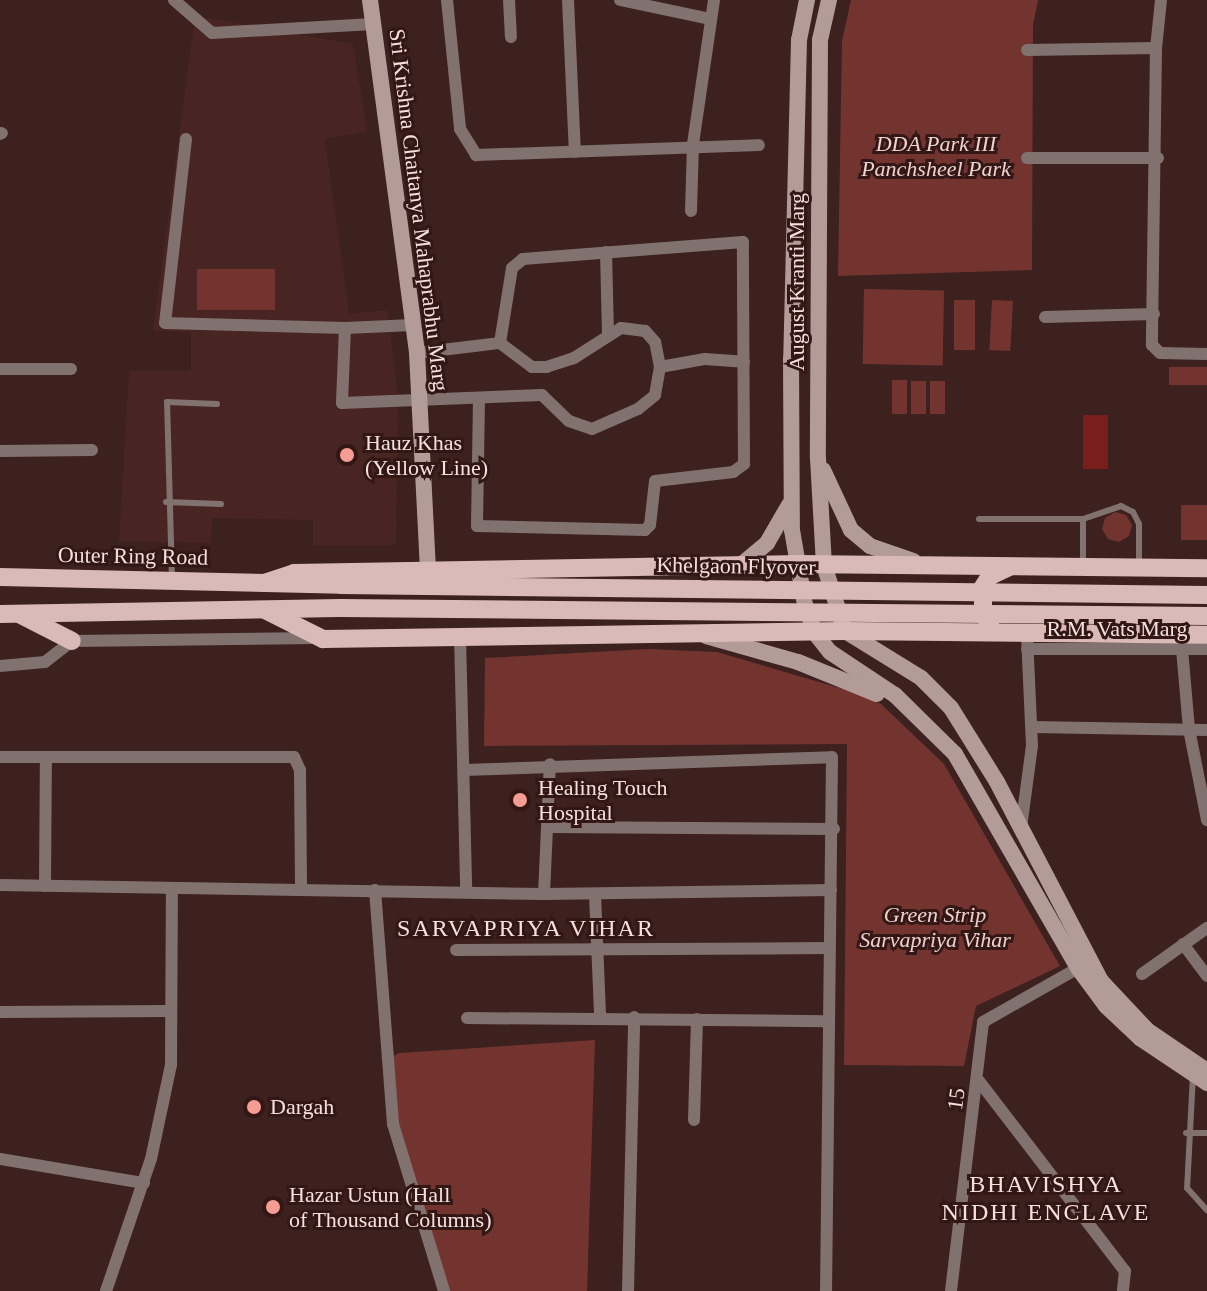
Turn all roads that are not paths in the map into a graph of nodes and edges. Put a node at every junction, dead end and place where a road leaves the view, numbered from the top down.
1 (174, 0) edge
2 (370, 0) edge
3 (447, 0) edge
4 (509, 0) edge
5 (568, 0) edge
6 (620, 0) edge
7 (714, 0) edge
8 (807, 0) edge
9 (829, 0) edge
10 (1161, 0) edge
11 (711, 19) junction
12 (373, 24) junction
13 (511, 37) dead end
14 (1156, 48) junction
15 (1027, 50) dead end
16 (186, 139) dead end
17 (693, 144) junction
18 (759, 145) dead end
19 (575, 152) junction
20 (1027, 158) dead end
21 (1158, 158) junction
22 (691, 211) dead end
23 (606, 252) junction
24 (1154, 314) junction
25 (1045, 317) dead end
26 (413, 325) junction
27 (345, 328) junction
28 (608, 335) junction
29 (500, 343) junction
30 (417, 353) junction
31 (1207, 354) edge
32 (744, 362) junction
33 (660, 367) junction
34 (0, 369) edge
35 (71, 369) dead end
36 (479, 398) junction
37 (421, 400) junction
38 (217, 404) dead end
39 (92, 450) dead end
40 (0, 451) edge
41 (818, 458) junction
42 (791, 499) junction
43 (166, 502) junction
44 (221, 504) dead end
45 (979, 519) dead end
46 (1083, 519) junction
47 (798, 564) junction
48 (741, 565) junction
49 (824, 565) junction
50 (1014, 566) junction
51 (1083, 566) junction
52 (639, 567) junction
53 (938, 567) junction
54 (1139, 567) junction
55 (1207, 568) edge
56 (428, 570) junction
57 (0, 577) edge
58 (172, 581) junction
59 (264, 583) junction
60 (1207, 595) edge
61 (265, 610) junction
62 (9, 614) edge
63 (1207, 616) edge
64 (0, 624) edge
65 (845, 631) junction
66 (815, 633) junction
67 (639, 635) junction
68 (701, 635) junction
69 (1207, 635) edge
70 (460, 636) junction
71 (323, 639) junction
72 (1023, 640) junction
73 (72, 641) junction
74 (1182, 649) junction
75 (1207, 649) edge
76 (0, 666) edge
77 (918, 715) junction
78 (1032, 727) junction
79 (1189, 729) junction
80 (1207, 730) edge
81 (0, 757) edge
82 (46, 757) junction
83 (550, 764) junction
84 (464, 770) junction
85 (1207, 820) edge
86 (548, 827) junction
87 (1021, 828) junction
88 (834, 829) junction
89 (0, 885) edge
90 (45, 886) junction
91 (172, 888) junction
92 (301, 888) junction
93 (466, 889) junction
94 (375, 890) junction
95 (831, 890) junction
96 (544, 894) junction
97 (595, 894) junction
98 (1055, 914) junction
99 (1207, 928) edge
100 (1183, 944) junction
101 (829, 948) junction
102 (456, 950) dead end
103 (597, 950) junction
104 (1083, 965) junction
105 (1142, 974) dead end
106 (1207, 976) edge
107 (170, 1011) junction
108 (0, 1012) edge
109 (600, 1015) junction
110 (634, 1017) junction
111 (467, 1018) dead end
112 (697, 1019) junction
113 (827, 1021) junction
114 (1202, 1076) edge
115 (979, 1081) junction
116 (694, 1120) dead end
117 (1186, 1133) junction
118 (1207, 1133) edge
119 (0, 1159) edge
120 (144, 1183) junction
121 (1207, 1210) edge
122 (106, 1291) edge
123 (444, 1291) edge
124 (628, 1291) edge
125 (826, 1291) edge
126 (951, 1291) edge
127 (1124, 1291) edge

1 - 12 street
2 - 12 main road, Sri Krishna Chaitanya Mahaprabhu Marg
3 - 19 street
4 - 13 street
5 - 19 street
6 - 11 street
7 - 11 street
8 - 42 main road, August Kranti Marg
9 - 41 main road, August Kranti Marg
10 - 14 street
11 - 17 street
12 - 26 main road, Sri Krishna Chaitanya Mahaprabhu Marg
14 - 15 street
14 - 21 street
16 - 27 street
17 - 18 street
17 - 19 street
17 - 22 street
20 - 21 street
21 - 24 street
23 - 28 street
23 - 29 street
23 - 32 street
24 - 25 street
24 - 31 street
26 - 27 street
26 - 30 main road, Sri Krishna Chaitanya Mahaprabhu Marg
27 - 37 street
28 - 29 street
28 - 33 street
29 - 30 street
30 - 37 main road, Sri Krishna Chaitanya Mahaprabhu Marg
32 - 33 street
32 - 36 street
33 - 36 street
34 - 35 street
36 - 37 street
37 - 56 main road, Sri Krishna Chaitanya Mahaprabhu Marg
38 - 43 lane
39 - 40 street
41 - 49 main road, August Kranti Marg
41 - 53 main road
42 - 47 main road, August Kranti Marg
42 - 48 main road
43 - 44 lane
43 - 58 lane
45 - 46 lane
46 - 51 lane
46 - 54 lane
47 - 48 main road
47 - 49 main road
47 - 66 main road, August Kranti Marg
48 - 52 main road
49 - 53 main road
49 - 65 main road, August Kranti Marg
50 - 51 main road
50 - 53 main road
50 - 72 main road
51 - 54 main road
52 - 56 main road
52 - 67 main road
54 - 55 main road
56 - 59 main road
57 - 58 main road, Outer Ring Road
58 - 59 main road, Outer Ring Road
59 - 60 main road, Khelgaon Flyover, bridge
61 - 62 main road
61 - 63 main road, Khelgaon Flyover, bridge
61 - 71 main road
62 - 64 main road
62 - 73 main road
65 - 66 main road
65 - 72 main road
65 - 87 main road
66 - 68 main road
66 - 77 main road
67 - 68 main road
67 - 70 main road
68 - 77 main road
69 - 72 main road
70 - 71 main road
70 - 84 street
71 - 73 street
72 - 74 street, R.M. Vats Marg
72 - 78 street
73 - 76 street
74 - 75 street, R.M. Vats Marg
74 - 79 street
77 - 98 main road
78 - 79 street
78 - 87 street
79 - 80 street
79 - 85 street
81 - 82 street
82 - 90 street
82 - 92 street
83 - 84 street
83 - 86 street
83 - 88 street
84 - 93 street
86 - 88 street
86 - 96 street
87 - 98 main road
88 - 95 street
89 - 90 street
90 - 91 street
91 - 92 street
91 - 107 street
92 - 94 street
93 - 94 street
93 - 96 street
94 - 123 street
95 - 97 street
95 - 101 street
96 - 97 street
97 - 103 street
98 - 104 main road
99 - 100 street
100 - 105 street
100 - 106 street
101 - 103 street
101 - 113 street
102 - 103 street
103 - 109 street
104 - 114 main road
104 - 115 street, 15
107 - 108 street
107 - 120 street
109 - 110 street
109 - 111 street
110 - 112 street
110 - 124 street
112 - 113 street
112 - 116 street
113 - 125 street
114 - 117 lane
115 - 126 street, 15
115 - 127 street
117 - 118 lane
117 - 121 lane
119 - 120 street
120 - 122 street

